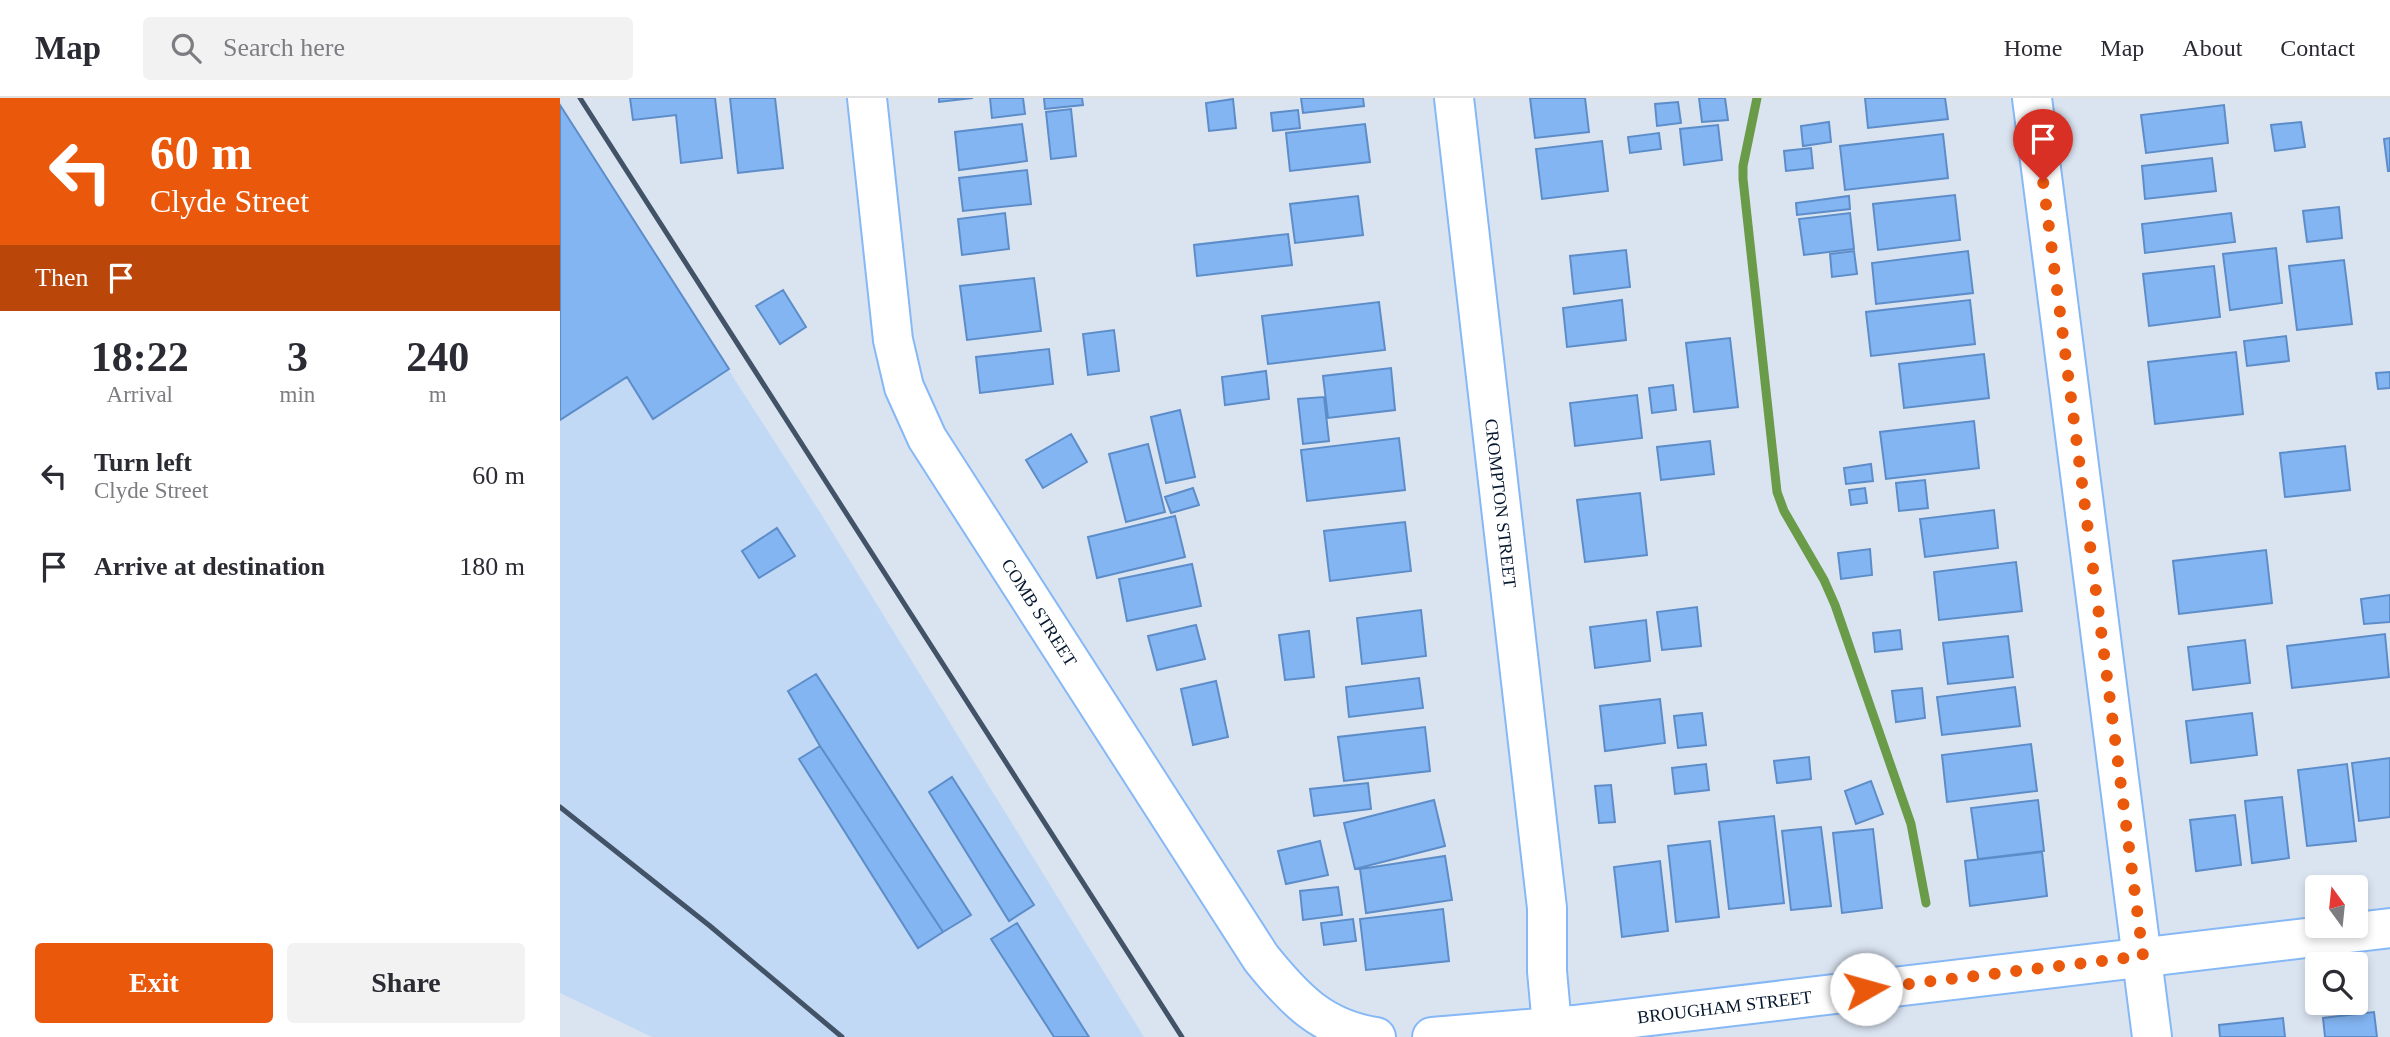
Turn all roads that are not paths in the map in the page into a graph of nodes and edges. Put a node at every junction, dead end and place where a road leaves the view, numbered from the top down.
1 (867, 98) edge
2 (1454, 98) edge
3 (2032, 98) edge
4 (2390, 928) edge
5 (2143, 956) junction
6 (1560, 1028) edge
7 (1376, 1037) edge
8 (1432, 1037) edge
9 (2152, 1037) edge

1 - 7 street, COMB STREET
2 - 6 street, CROMPTON STREET
3 - 5 street
4 - 5 street, BROUGHAM STREET
5 - 6 street, BROUGHAM STREET
5 - 9 street
6 - 8 street

